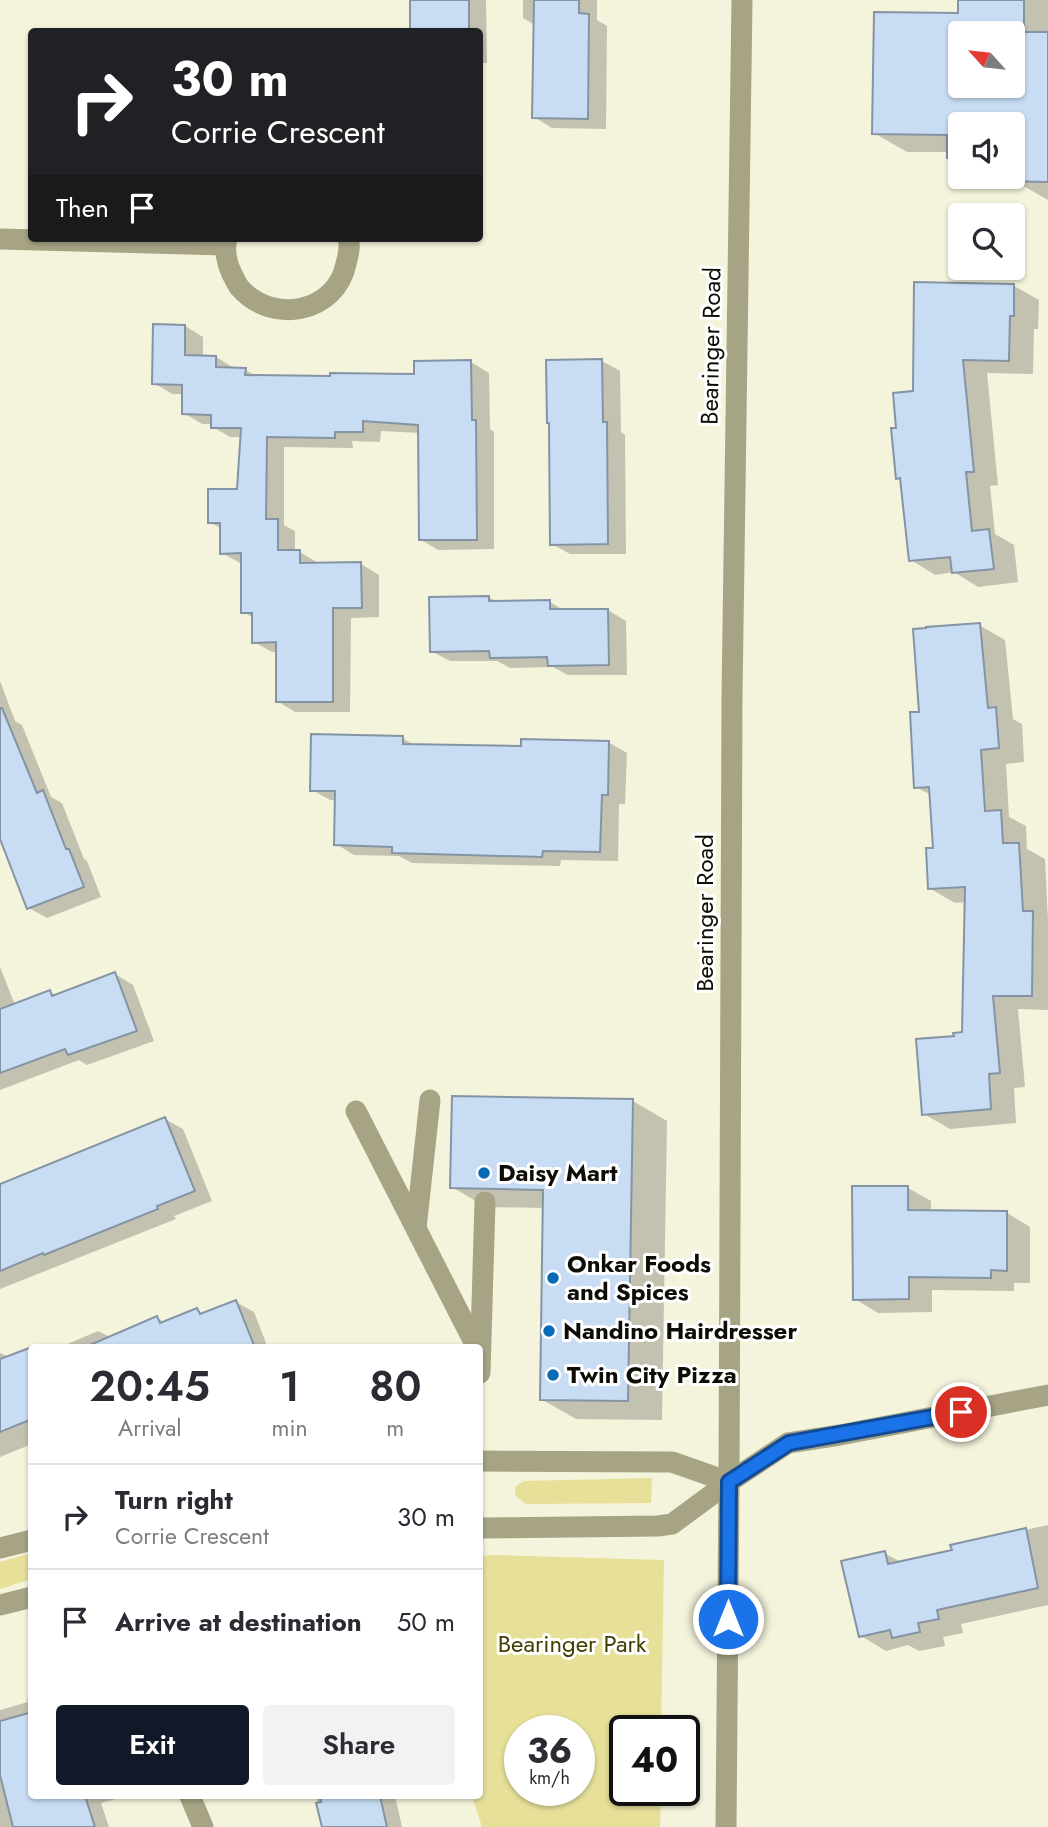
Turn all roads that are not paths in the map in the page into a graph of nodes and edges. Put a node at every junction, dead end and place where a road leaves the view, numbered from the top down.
1 (741, 0) edge
2 (0, 239) edge
3 (28, 239) edge
4 (226, 242) edge
5 (349, 242) edge
6 (430, 1100) dead end
7 (356, 1111) dead end
8 (485, 1202) dead end
9 (416, 1228) junction
10 (475, 1344) edge
11 (480, 1344) edge
12 (1048, 1395) edge
13 (483, 1461) edge
14 (729, 1482) junction
15 (483, 1528) edge
16 (28, 1540) edge
17 (0, 1548) edge
18 (28, 1598) edge
19 (0, 1605) edge
20 (191, 1799) edge
21 (202, 1827) edge
22 (726, 1827) edge

1 - 14 street, Bearinger Road
2 - 3 street
4 - 5 street
6 - 9 street
7 - 9 street
8 - 11 street
9 - 10 street
12 - 14 street
13 - 14 street
14 - 15 street
14 - 22 street, Bearinger Road
16 - 17 street
18 - 19 street
20 - 21 street

